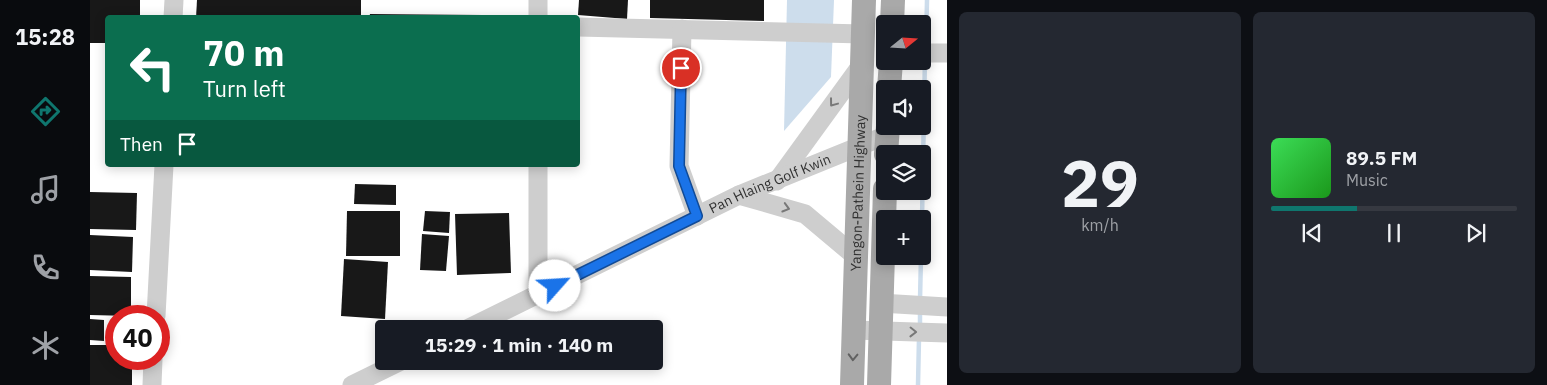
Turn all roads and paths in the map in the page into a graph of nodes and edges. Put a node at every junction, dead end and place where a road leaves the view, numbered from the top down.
1 (174, 0) edge
2 (538, 0) edge
3 (864, 0) edge
4 (893, 0) edge
5 (173, 15) edge
6 (538, 15) edge
7 (892, 15) edge
8 (580, 27) edge
9 (682, 29) junction
10 (863, 34) junction
11 (931, 52) edge
12 (947, 53) edge
13 (862, 64) junction
14 (887, 138) edge
15 (858, 147) junction
16 (164, 167) edge
17 (538, 167) edge
18 (777, 181) junction
19 (739, 195) junction
20 (885, 200) edge
21 (697, 216) junction
22 (855, 256) junction
23 (538, 294) junction
24 (880, 303) junction
25 (157, 305) edge
26 (947, 307) edge
27 (485, 320) edge
28 (853, 330) junction
29 (880, 331) junction
30 (947, 333) edge
31 (153, 370) edge
32 (383, 370) edge
33 (152, 385) edge
34 (352, 385) edge
35 (852, 385) edge
36 (879, 385) edge

1 - 5 street
2 - 6 street
3 - 10 main road, Yangon-Pathein Highway
4 - 7 main road
8 - 9 street
9 - 10 street
9 - 21 street
10 - 13 main road, Yangon-Pathein Highway
11 - 12 street
13 - 15 main road, Yangon-Pathein Highway
13 -> 18 street
14 - 15 street, Pan Hlaing Golf Kwin
15 - 18 street, Pan Hlaing Golf Kwin
15 - 22 main road, Yangon-Pathein Highway
16 - 25 street
17 - 23 street
18 - 19 street, Pan Hlaing Golf Kwin
19 - 21 street, Pan Hlaing Golf Kwin
19 -> 22 street
20 - 24 main road, Yangon-Pathein Highway
21 - 23 street, Pan Hlaing Golf Kwin
22 - 28 main road, Yangon-Pathein Highway
23 - 27 street, Pan Hlaing Golf Kwin
24 - 26 street
24 - 29 main road, Yangon-Pathein Highway
28 - 29 street
28 -> 35 main road, Yangon-Pathein Highway
29 -> 30 street
29 - 36 main road, Yangon-Pathein Highway
31 - 33 street
32 - 34 street

